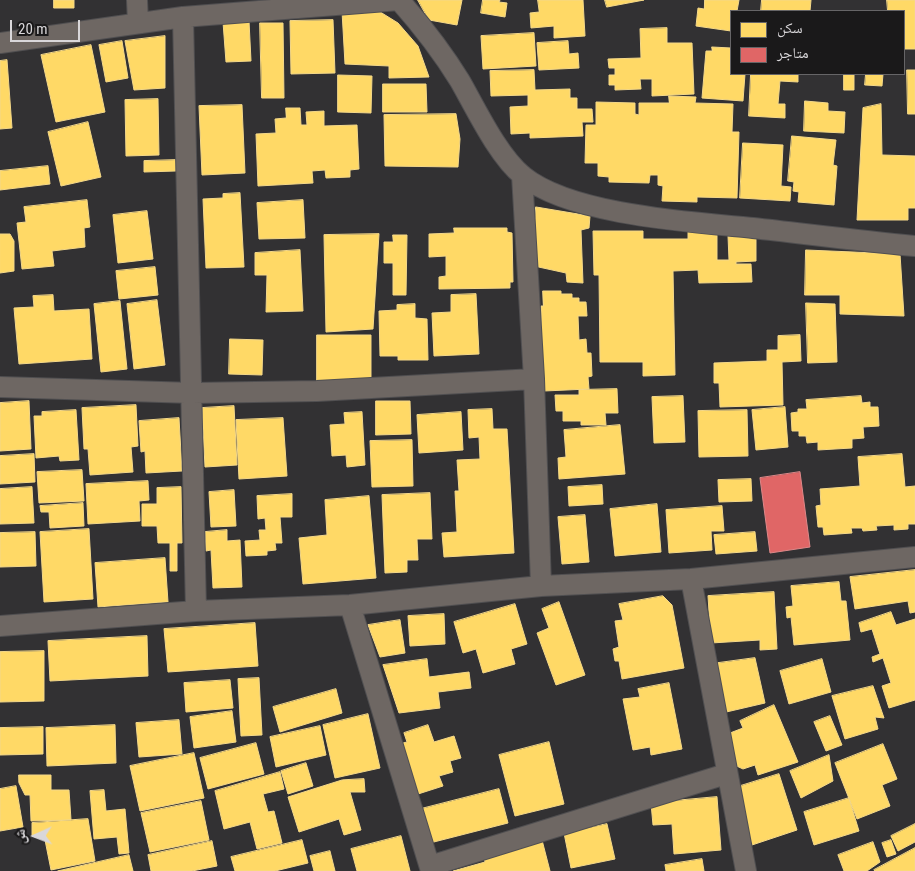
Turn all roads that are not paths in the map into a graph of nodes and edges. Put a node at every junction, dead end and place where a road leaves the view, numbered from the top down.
1 (137, 0) edge
2 (399, 0) edge
3 (183, 17) junction
4 (138, 23) junction
5 (0, 43) edge
6 (522, 176) junction
7 (915, 246) edge
8 (534, 379) junction
9 (0, 387) edge
10 (193, 393) junction
11 (915, 557) edge
12 (691, 578) junction
13 (541, 586) junction
14 (350, 605) junction
15 (196, 611) junction
16 (0, 626) edge
17 (726, 774) junction
18 (431, 869) edge
19 (746, 871) edge

1 - 4 street
2 - 3 street
2 - 6 street
3 - 4 street
3 - 10 street
4 - 5 street
6 - 7 street
6 - 8 street
8 - 10 street
8 - 13 street
9 - 10 street
10 - 15 street
11 - 12 street
12 - 13 street
12 - 17 street
13 - 14 street
14 - 15 street
14 - 18 street
15 - 16 street
17 - 18 street
17 - 19 street

